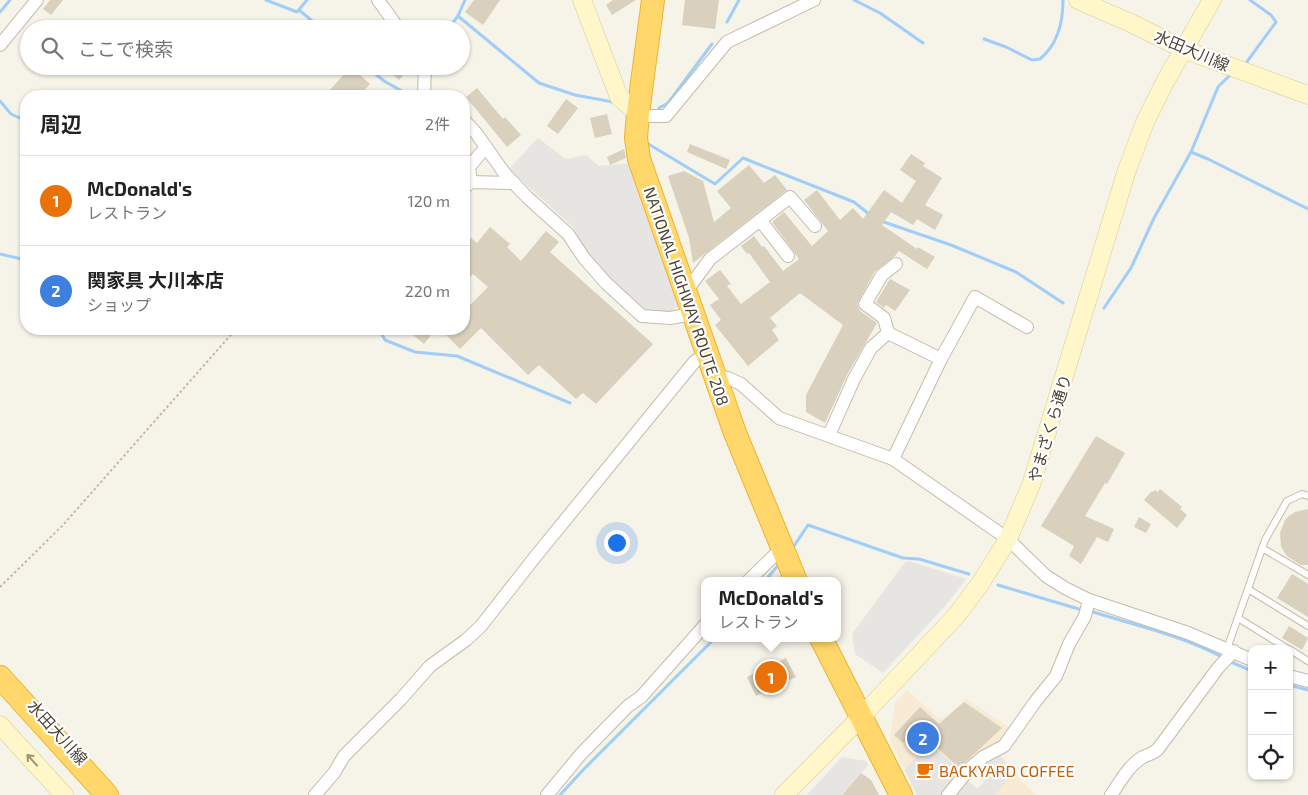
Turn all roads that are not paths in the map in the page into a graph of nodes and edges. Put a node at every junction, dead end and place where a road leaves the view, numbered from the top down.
1 (37, 0) edge
2 (378, 0) edge
3 (582, 0) edge
4 (653, 0) edge
5 (814, 0) edge
6 (1078, 0) edge
7 (1212, 0) edge
8 (21, 20) edge
9 (392, 20) edge
10 (20, 21) edge
11 (0, 45) edge
12 (1183, 49) junction
13 (425, 75) edge
14 (424, 90) edge
15 (1308, 95) edge
16 (638, 113) junction
17 (470, 127) edge
18 (486, 147) junction
19 (470, 166) edge
20 (514, 183) junction
21 (470, 185) edge
22 (760, 220) junction
23 (814, 226) dead end
24 (788, 256) dead end
25 (896, 264) dead end
26 (685, 293) junction
27 (692, 314) junction
28 (1027, 327) dead end
29 (888, 332) junction
30 (941, 359) junction
31 (711, 365) junction
32 (829, 435) junction
33 (893, 459) junction
34 (1308, 496) edge
35 (1008, 539) junction
36 (1262, 548) junction
37 (788, 562) edge
38 (1308, 575) edge
39 (756, 577) edge
40 (1248, 589) junction
41 (1089, 600) junction
42 (1238, 618) junction
43 (1308, 626) edge
44 (701, 629) edge
45 (823, 642) edge
46 (1282, 645) edge
47 (1230, 650) junction
48 (1293, 652) edge
49 (1248, 658) edge
50 (1308, 661) edge
51 (0, 668) edge
52 (0, 677) edge
53 (1293, 677) edge
54 (1308, 681) edge
55 (0, 687) edge
56 (861, 717) junction
57 (0, 725) edge
58 (64, 795) edge
59 (98, 795) edge
60 (107, 795) edge
61 (115, 795) edge
62 (315, 795) edge
63 (547, 795) edge
64 (784, 795) edge
65 (901, 795) edge
66 (948, 795) edge
67 (1111, 795) edge

1 - 8 street
2 - 9 street
3 - 16 street
4 - 16 highway, NATIONAL HIGHWAY ROUTE 208
5 - 16 street
6 - 12 street, 水田大川線
7 - 12 street, やまざくら通り
10 - 11 street
12 - 15 street, 水田大川線
12 - 35 street, やまざくら通り
13 - 14 street
16 - 26 highway, NATIONAL HIGHWAY ROUTE 208
17 - 18 street
18 - 19 street
18 - 20 street
20 - 21 street
20 - 27 street
22 - 23 street
22 - 24 street
22 - 26 street
25 - 29 street
26 - 27 highway, NATIONAL HIGHWAY ROUTE 208
27 - 31 highway, NATIONAL HIGHWAY ROUTE 208
28 - 30 street
29 - 30 street
29 - 32 street
30 - 33 street
31 - 32 street
31 - 37 highway, NATIONAL HIGHWAY ROUTE 208
31 - 62 street
32 - 33 street
33 - 35 street
34 - 36 lane
35 - 41 street
35 - 56 street, やまざくら通り
36 - 38 lane
36 - 40 lane
37 - 39 street
40 - 42 lane
40 - 43 lane
41 - 47 street
41 - 66 street
42 - 46 lane
42 - 47 lane
44 - 63 street
45 - 56 highway
47 - 49 street
47 - 67 street
48 - 50 lane
51 - 61 street, 水田大川線
52 - 60 highway
53 - 54 street
55 - 59 highway
56 - 64 street, やまざくら通り
56 - 65 highway
58 -> 57 street

